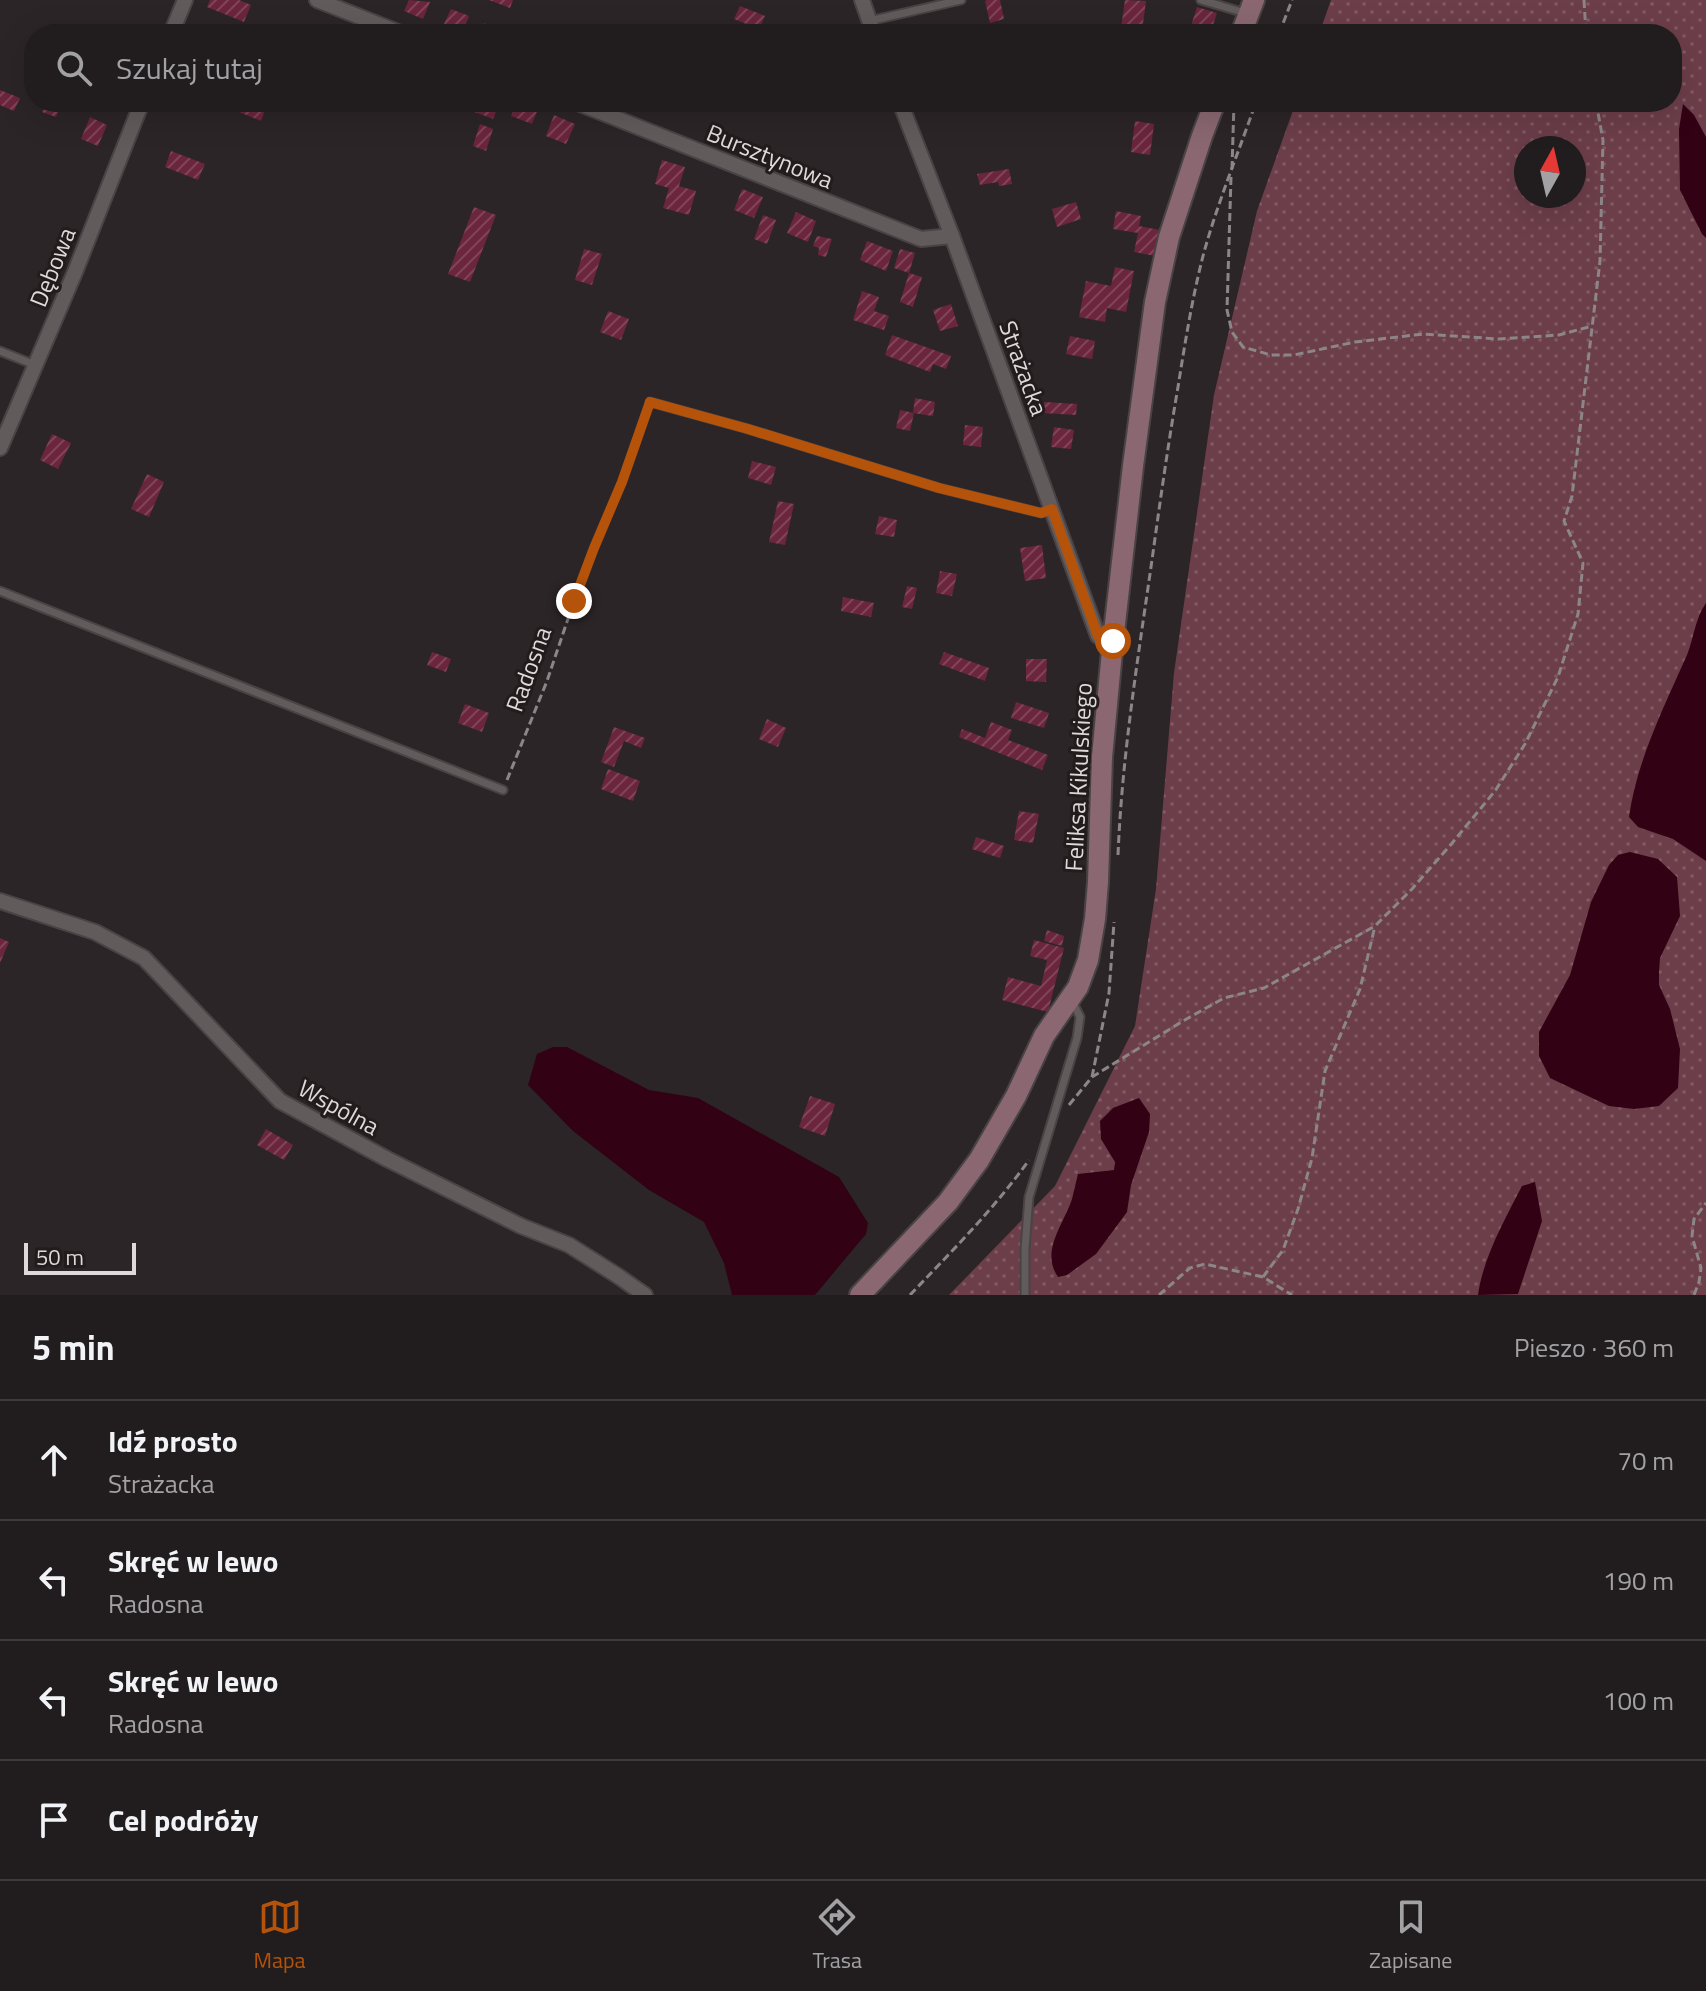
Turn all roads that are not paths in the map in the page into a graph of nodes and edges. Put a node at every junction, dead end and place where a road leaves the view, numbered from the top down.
1 (185, 0) edge
2 (317, 0) edge
3 (862, 0) edge
4 (961, 0) edge
5 (1201, 0) edge
6 (1251, 7) edge
7 (175, 24) edge
8 (378, 24) edge
9 (871, 24) edge
10 (885, 24) edge
11 (138, 112) edge
12 (600, 112) edge
13 (904, 112) edge
14 (1211, 112) edge
15 (952, 236) junction
16 (0, 351) edge
17 (35, 365) junction
18 (650, 402) road end
19 (0, 448) edge
20 (1052, 509) junction
21 (0, 591) edge
22 (1113, 641) junction
23 (503, 790) road end
24 (0, 901) edge
25 (1071, 999) junction
26 (645, 1295) edge
27 (860, 1295) edge
28 (1025, 1295) edge

1 - 7 street
2 - 8 street
3 - 9 street
4 - 10 lane
5 - 6 lane
11 - 17 street, Dębowa
12 - 15 street, Bursztynowa
13 - 15 street, Strażacka
14 - 22 main road, Feliksa Kikulskiego
15 - 20 street, Strażacka
16 - 17 lane
17 - 19 street, Dębowa
18 - 20 lane
20 - 22 street, Strażacka
21 - 23 lane
22 - 25 main road, Feliksa Kikulskiego
24 - 26 street, Wspólna
25 - 27 main road, Feliksa Kikulskiego
25 - 28 lane

